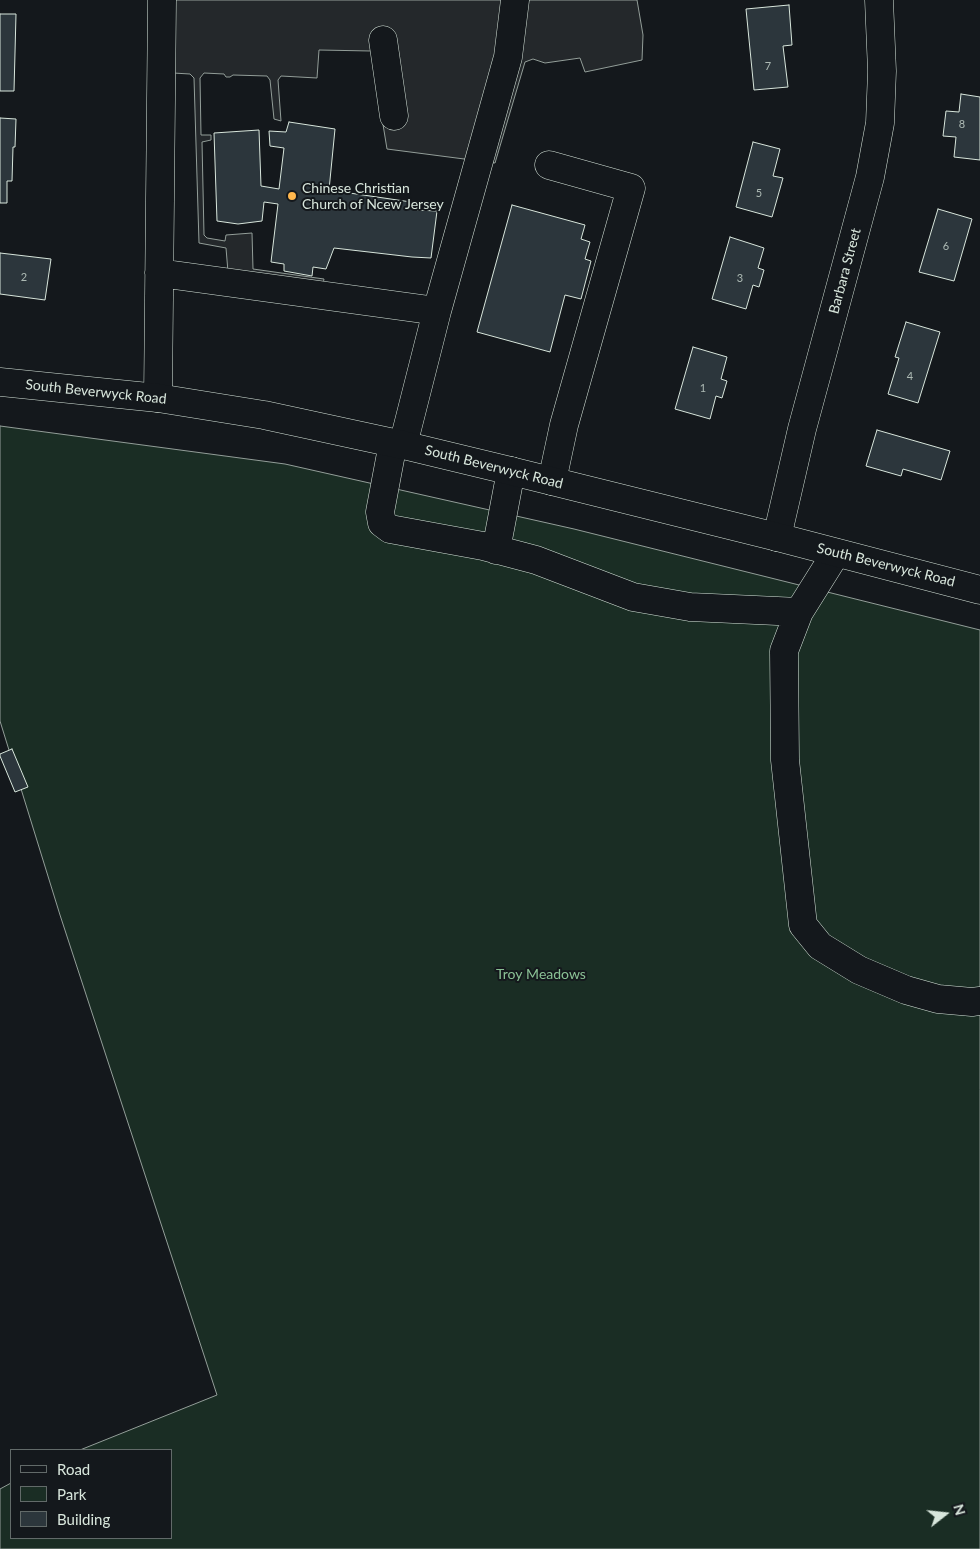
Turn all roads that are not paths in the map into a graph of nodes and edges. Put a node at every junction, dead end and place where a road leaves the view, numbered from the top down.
1 (162, 0) edge
2 (515, 0) edge
3 (879, 0) edge
4 (383, 40) dead end
5 (394, 116) dead end
6 (549, 165) dead end
7 (159, 273) junction
8 (437, 311) junction
9 (0, 382) edge
10 (158, 398) junction
11 (398, 444) junction
12 (511, 471) junction
13 (552, 482) junction
14 (777, 537) junction
15 (496, 550) junction
16 (836, 553) junction
17 (980, 590) edge
18 (799, 612) junction
19 (980, 1001) edge

1 - 7 main road
2 - 8 main road
3 - 14 main road, Barbara Street
4 - 5 main road
6 - 13 main road
7 - 8 main road
7 - 10 main road
8 - 11 main road
9 - 10 main road, South Beverwyck Road
10 - 11 main road, South Beverwyck Road
11 - 12 main road, South Beverwyck Road
11 - 15 main road
12 - 13 main road, South Beverwyck Road
12 - 15 main road
13 - 14 main road, South Beverwyck Road
14 - 16 main road, South Beverwyck Road
15 - 18 main road
16 - 17 main road, South Beverwyck Road
16 - 18 main road
18 - 19 main road

